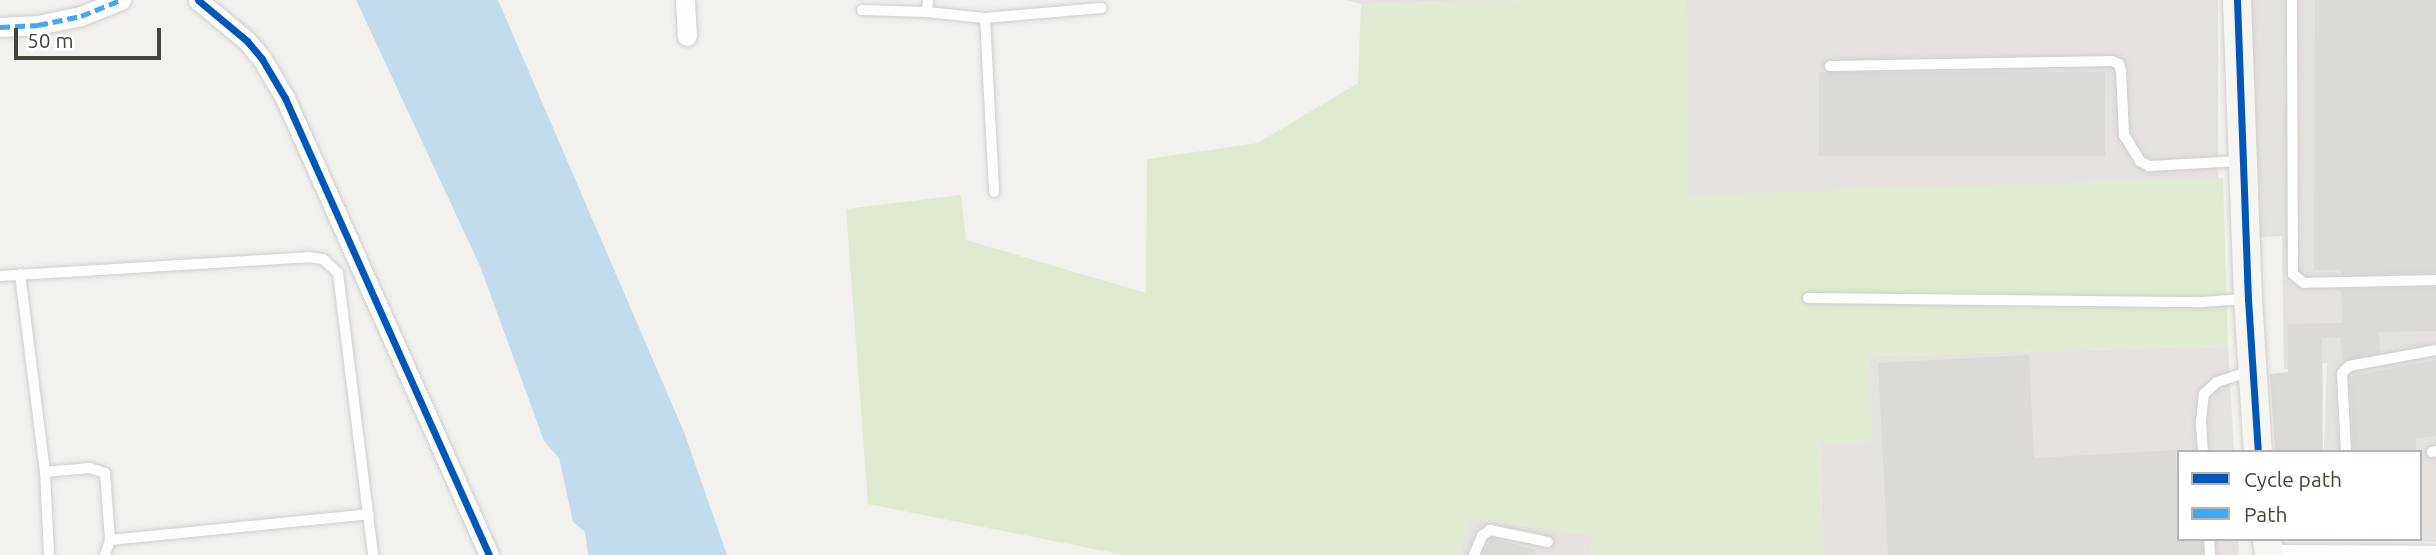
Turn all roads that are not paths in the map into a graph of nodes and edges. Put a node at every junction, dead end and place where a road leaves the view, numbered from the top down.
1 (121, 0) edge
2 (198, 0) edge
3 (685, 0) edge
4 (928, 0) edge
5 (2237, 0) edge
6 (2292, 0) edge
7 (1102, 8) dead end
8 (862, 10) dead end
9 (927, 12) junction
10 (985, 18) junction
11 (0, 27) edge
12 (687, 36) dead end
13 (1830, 66) dead end
14 (2244, 161) junction
15 (995, 192) dead end
16 (20, 274) junction
17 (0, 276) edge
18 (2436, 281) edge
19 (1808, 298) dead end
20 (2248, 299) junction
21 (2436, 350) edge
22 (2251, 370) junction
23 (2203, 450) edge
24 (2258, 450) edge
25 (2346, 450) edge
26 (45, 472) junction
27 (369, 514) junction
28 (110, 540) junction
29 (1548, 542) dead end
30 (2268, 548) edge
31 (2436, 551) edge
32 (49, 555) edge
33 (105, 555) edge
34 (373, 555) edge
35 (489, 555) edge
36 (1474, 555) edge

1 - 11 street
2 - 35 street
3 - 12 street
4 - 9 lane
5 - 14 street
6 - 18 lane
7 - 10 lane
8 - 9 lane
9 - 10 lane
10 - 15 lane
13 - 14 lane
14 - 20 street
16 - 17 lane
16 - 26 lane
16 - 27 lane
19 - 20 lane
20 - 22 street
21 - 25 lane
22 - 23 lane
22 - 24 street
26 - 28 lane
26 - 32 lane
27 - 28 lane
27 - 34 lane
28 - 33 lane
29 - 36 lane
30 - 31 lane

